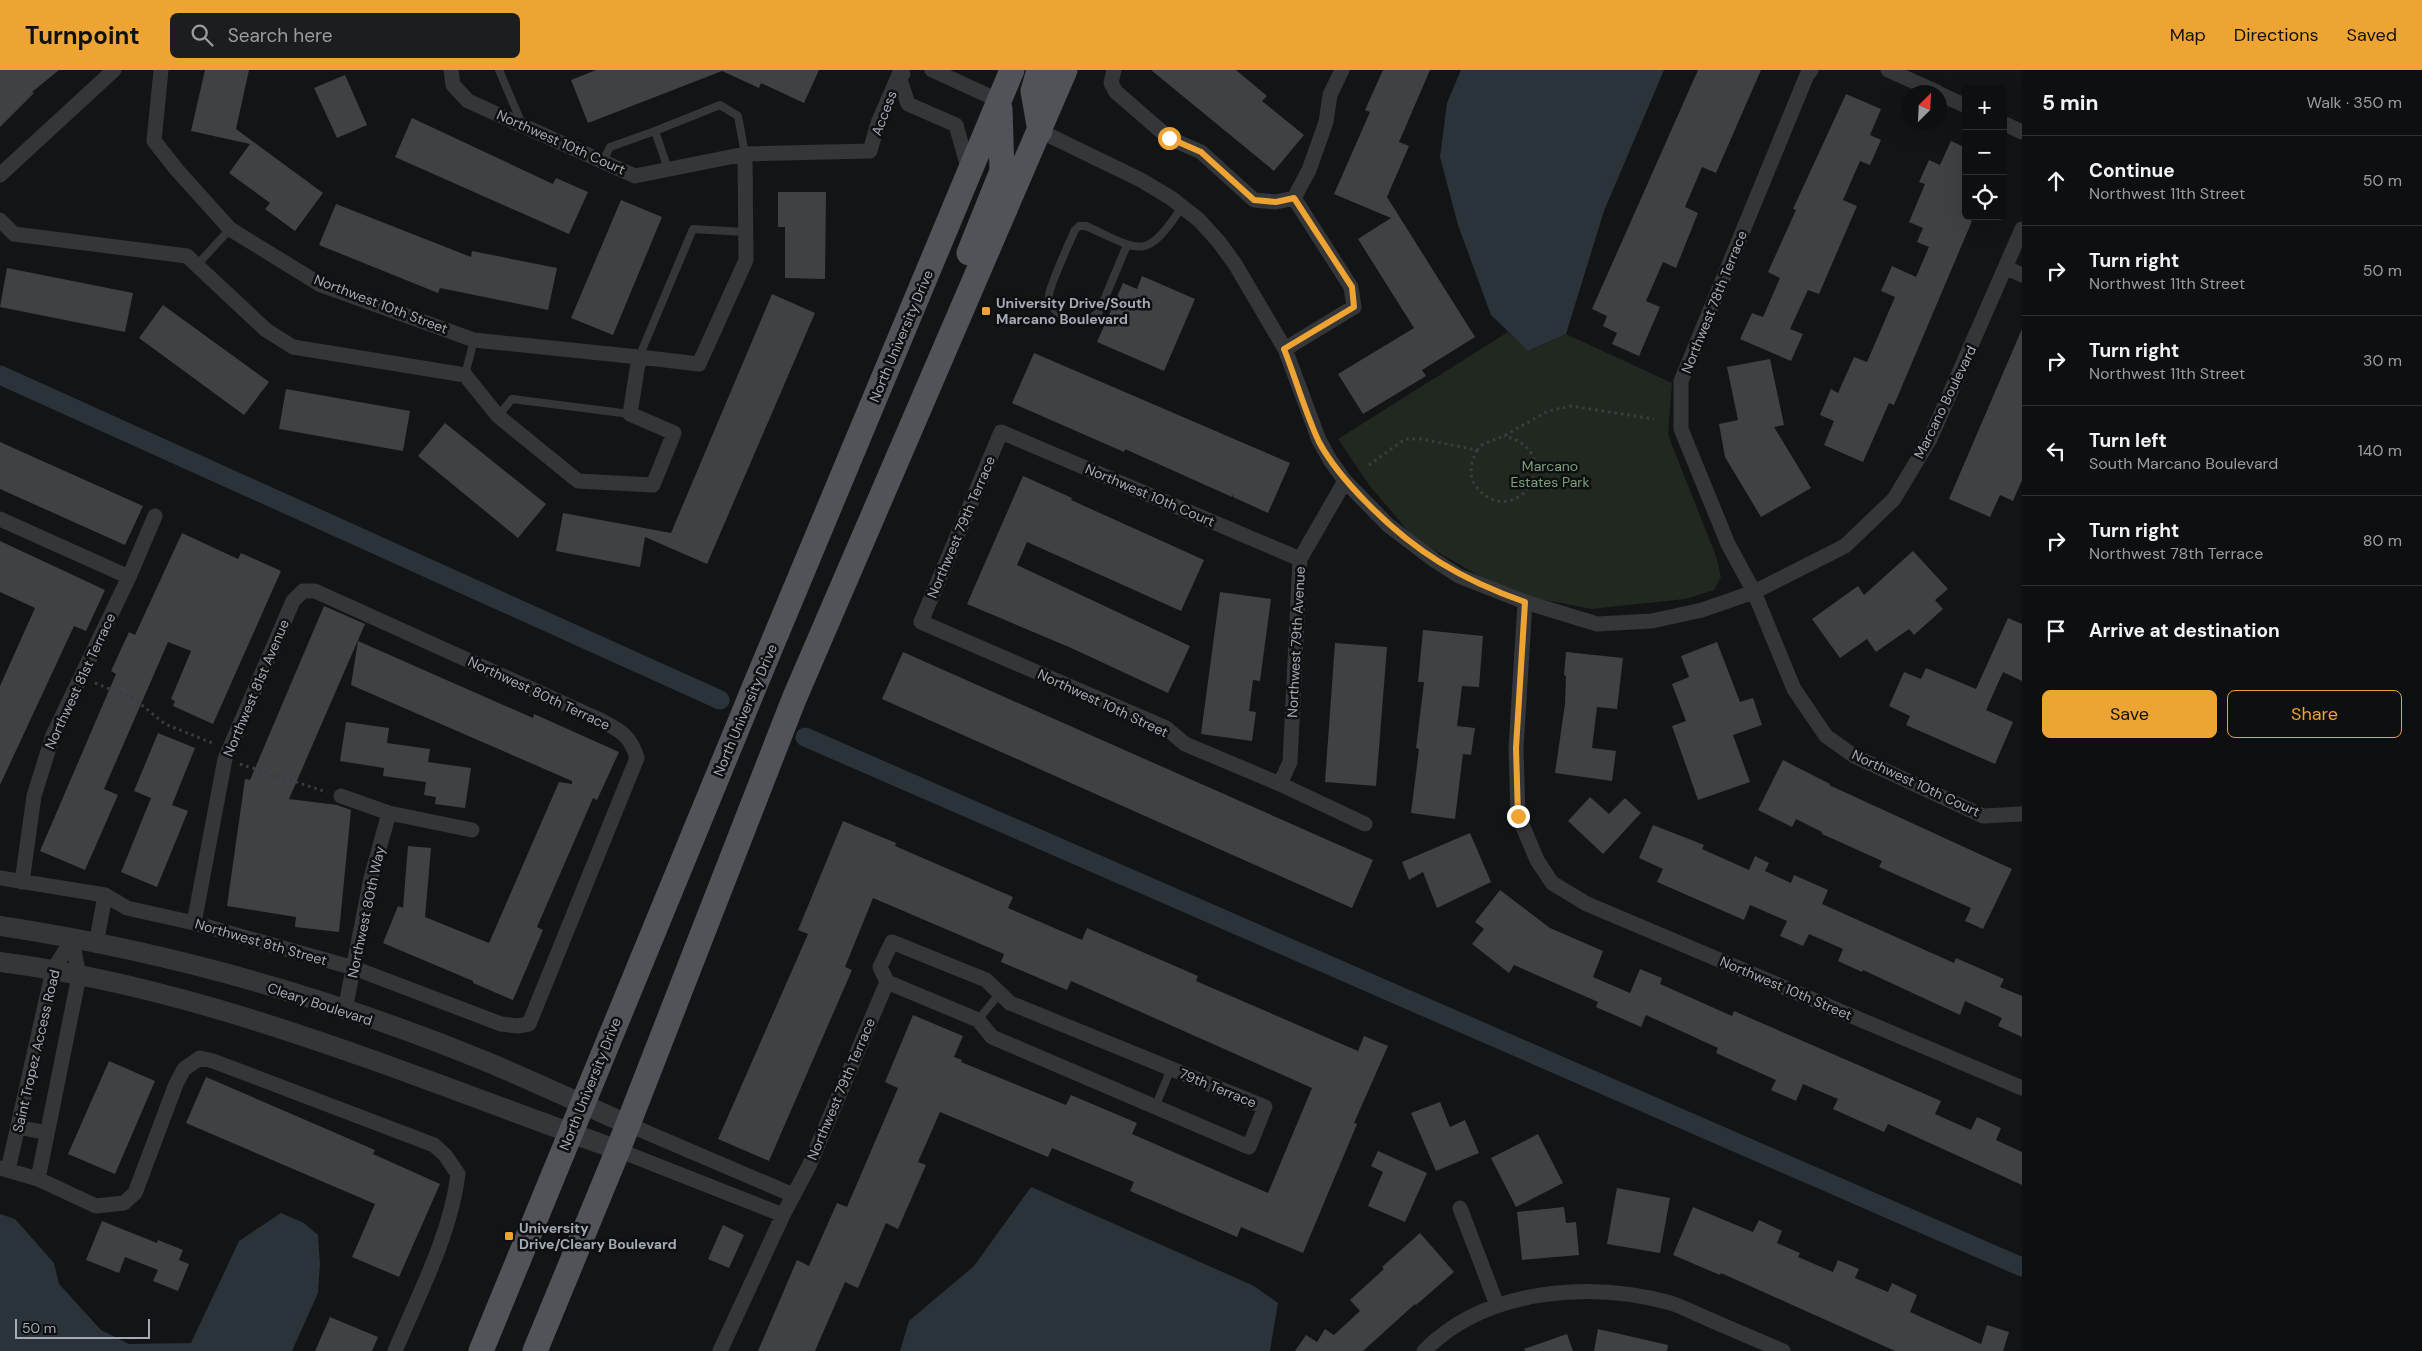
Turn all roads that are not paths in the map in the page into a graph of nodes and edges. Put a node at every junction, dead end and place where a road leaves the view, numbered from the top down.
1 (114, 70) edge
2 (161, 70) edge
3 (451, 70) edge
4 (498, 70) edge
5 (932, 70) edge
6 (1012, 70) edge
7 (1039, 70) edge
8 (1065, 70) edge
9 (1342, 70) edge
10 (1811, 70) edge
11 (1888, 70) edge
12 (904, 72) edge
13 (1113, 77) edge
14 (1921, 85) edge
15 (1947, 97) edge
16 (1000, 101) junction
17 (1962, 104) edge
18 (2007, 125) edge
19 (523, 126) junction
20 (654, 131) junction
21 (1040, 131) junction
22 (2022, 132) edge
23 (870, 151) joint
24 (745, 154) junction
25 (603, 161) junction
26 (668, 170) junction
27 (969, 173) junction
28 (0, 175) edge
29 (1294, 198) junction
30 (1182, 207) junction
31 (0, 220) edge
32 (230, 228) junction
33 (2022, 229) edge
34 (745, 232) junction
35 (1127, 245) junction
36 (192, 260) junction
37 (2007, 268) junction
38 (2022, 275) edge
39 (474, 340) junction
40 (1284, 349) junction
41 (639, 357) junction
42 (465, 376) junction
43 (921, 406) junction
44 (630, 414) junction
45 (498, 416) junction
46 (1001, 432) joint
47 (1345, 481) junction
48 (155, 516) dead end
49 (0, 519) edge
50 (1300, 559) junction
51 (129, 577) junction
52 (1754, 592) junction
53 (293, 601) joint
54 (1525, 602) junction
55 (921, 622) joint
56 (1280, 784) junction
57 (341, 796) road end
58 (389, 813) junction
59 (2022, 814) edge
60 (1365, 824) dead end
61 (472, 830) dead end
62 (0, 878) edge
63 (22, 882) junction
64 (105, 896) junction
65 (194, 923) junction
66 (0, 926) edge
67 (72, 940) junction
68 (96, 945) junction
69 (0, 962) edge
70 (354, 968) junction
71 (53, 970) junction
72 (80, 976) junction
73 (887, 982) junction
74 (1000, 993) junction
75 (345, 1010) junction
76 (978, 1020) junction
77 (518, 1026) joint
78 (1171, 1069) junction
79 (2022, 1088) edge
80 (582, 1104) junction
81 (1155, 1107) junction
82 (627, 1124) junction
83 (18, 1127) junction
84 (47, 1133) junction
85 (570, 1133) junction
86 (618, 1150) junction
87 (4, 1169) edge
88 (38, 1179) junction
89 (793, 1195) junction
90 (1460, 1208) dead end
91 (782, 1214) junction
92 (1497, 1305) junction
93 (395, 1351) edge
94 (481, 1351) edge
95 (535, 1351) edge
96 (720, 1351) edge
97 (1424, 1351) edge
98 (1783, 1351) edge

1 - 28 street
2 - 32 street, Northwest 10th Street
3 - 19 street, Northwest 10th Court
4 - 19 lane
5 - 16 street
6 - 16 main road, North University Drive
7 - 21 main road
8 - 21 main road
9 - 29 street
10 - 52 street, Northwest 78th Terrace
11 - 14 street
12 - 23 street, Access
12 - 27 street, Access
13 - 29 street
15 - 17 street
16 - 27 main road, North University Drive
16 - 43 main road
18 - 22 street
19 - 25 street, Northwest 10th Court
20 - 24 lane
20 - 25 lane
20 - 26 lane
21 - 30 street, Marcano Boulevard
21 - 43 main road
23 - 24 street, Northwest 10th Court
24 - 26 street, Northwest 10th Court
24 - 34 street
25 - 26 street, Northwest 10th Court
27 - 80 main road, North University Drive
29 - 40 street
30 - 35 lane
30 - 40 street, Marcano Boulevard
31 - 36 street
32 - 36 lane
32 - 39 street, Northwest 10th Street
33 - 37 street, Marcano Boulevard
34 - 41 lane
34 - 41 street
35 - 35 lane
36 - 42 street
37 - 38 street
37 - 52 street, Marcano Boulevard
39 - 41 street, Northwest 10th Street
39 - 42 lane
40 - 47 street, Marcano Boulevard
41 - 44 street
42 - 45 street
43 - 82 main road
44 - 45 lane
44 - 45 street
46 - 50 street, Northwest 10th Court
46 - 55 street, Northwest 79th Terrace
47 - 50 street, Northwest 79th Avenue
47 - 54 street, Marcano Boulevard
48 - 51 street, Northwest 81st Terrace
49 - 51 street
50 - 56 street, Northwest 79th Avenue
51 - 63 street, Northwest 81st Terrace
52 - 54 street, Marcano Boulevard
52 - 59 street, Northwest 10th Court
53 - 65 street, Northwest 81st Avenue
53 - 77 street, Northwest 80th Terrace
54 - 79 street, Northwest 10th Street
55 - 56 street, Northwest 10th Street
56 - 60 street, Northwest 10th Street
57 - 58 street
58 - 61 street
58 - 70 street, Northwest 80th Way
62 - 63 street, Northwest 8th Street
63 - 64 street, Northwest 8th Street
64 - 65 street, Northwest 8th Street
64 - 68 street
65 - 70 street, Northwest 8th Street
66 - 67 street, Cleary Boulevard
67 - 68 street, Cleary Boulevard
67 - 71 street, Saint Tropez Access Road
67 - 72 street, Saint Tropez Access Road
68 - 75 street, Cleary Boulevard
69 - 71 street
70 - 75 street, Northwest 80th Way
70 - 77 street, Northwest 8th Street
71 - 72 street
71 - 83 street, Saint Tropez Access Road
72 - 84 street, Saint Tropez Access Road
72 - 85 street
73 - 74 street, 79th Terrace
73 - 76 street, 79th Terrace
73 - 89 street, Northwest 79th Terrace
74 - 76 lane
74 - 78 street, 79th Terrace
75 - 80 street, Cleary Boulevard
76 - 81 street, 79th Terrace
78 - 81 lane
78 - 81 street, 79th Terrace
80 - 82 street, Cleary Boulevard
80 - 85 main road, North University Drive
82 - 86 main road
82 - 89 street
83 - 84 street
83 - 87 street, Saint Tropez Access Road
84 - 88 street, Saint Tropez Access Road
85 - 86 street
85 - 94 main road, North University Drive
86 - 91 street
86 - 95 main road
87 - 88 street
88 - 93 street
89 - 91 street, Northwest 79th Terrace
90 - 92 street
91 - 96 street, Northwest 79th Terrace
92 - 97 street
92 - 98 street

